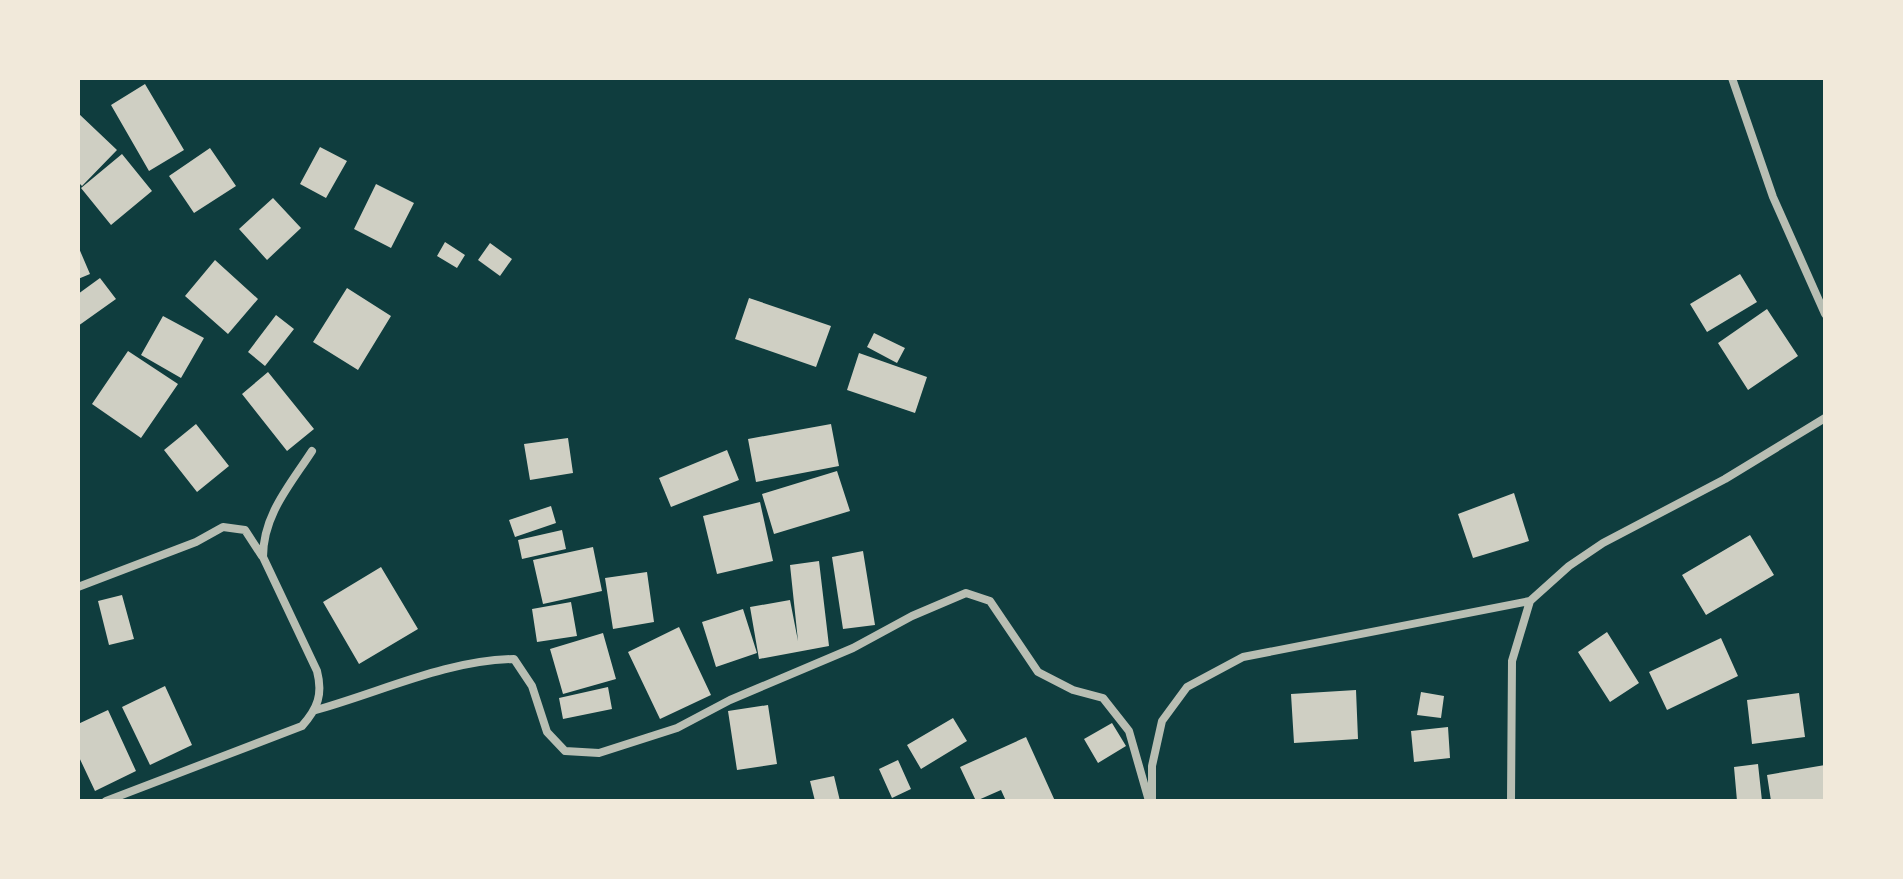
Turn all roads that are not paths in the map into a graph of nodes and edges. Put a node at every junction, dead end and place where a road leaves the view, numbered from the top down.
1 (1732, 78) edge
2 (1825, 314) edge
3 (1825, 418) edge
4 (312, 451) dead end
5 (263, 557) junction
6 (78, 587) edge
7 (1530, 601) junction
8 (316, 710) junction
9 (106, 801) edge
10 (1150, 801) edge
11 (1511, 801) edge

1 - 2 street
3 - 7 street
4 - 5 street
5 - 6 street
5 - 8 street
7 - 10 street
7 - 11 street
8 - 9 street
8 - 10 street

